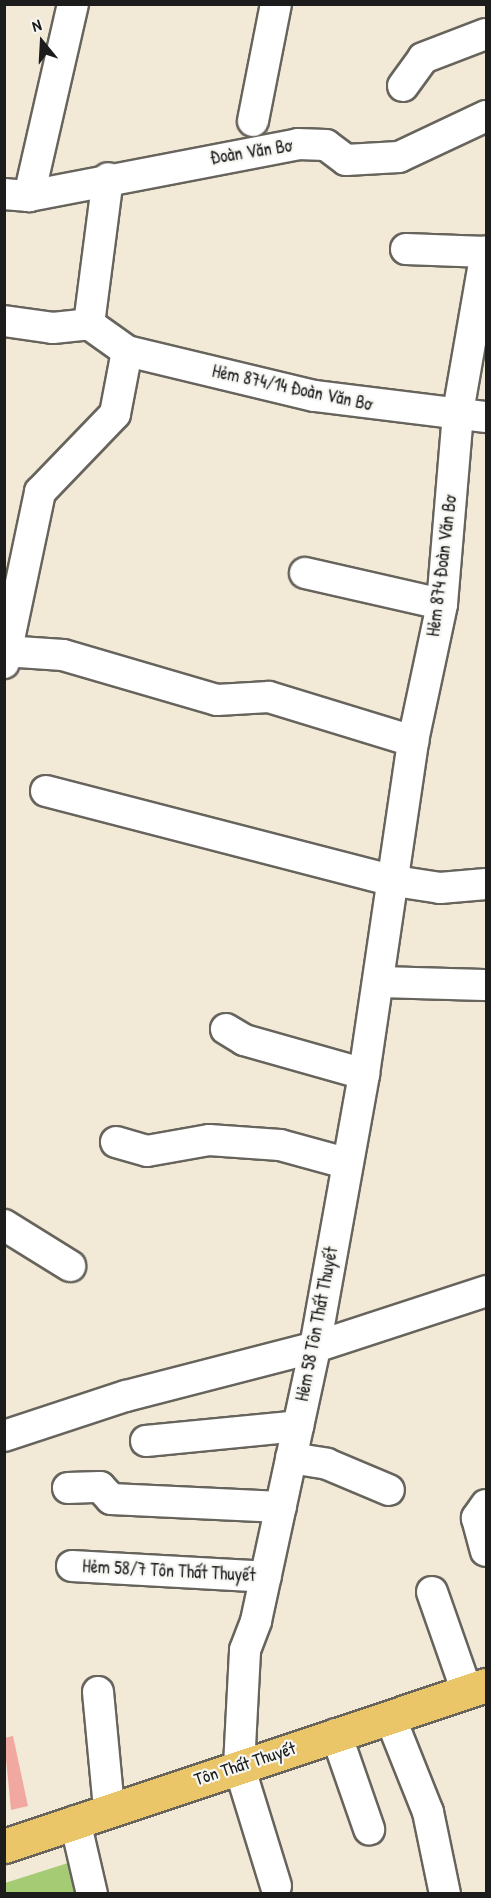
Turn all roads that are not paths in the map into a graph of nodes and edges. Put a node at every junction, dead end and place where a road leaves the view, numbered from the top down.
1 (73, 4) edge
2 (276, 4) edge
3 (486, 34) edge
4 (403, 86) dead end
5 (253, 121) dead end
6 (484, 125) edge
7 (108, 178) junction
8 (17, 195) edge
9 (406, 249) dead end
10 (486, 252) edge
11 (4, 321) edge
12 (89, 324) junction
13 (127, 351) junction
14 (472, 415) edge
15 (305, 573) dead end
16 (442, 604) junction
17 (6, 655) edge
18 (413, 741) junction
19 (46, 791) dead end
20 (395, 881) junction
21 (486, 884) edge
22 (378, 982) junction
23 (486, 985) edge
24 (226, 1029) dead end
25 (364, 1074) junction
26 (116, 1142) dead end
27 (346, 1163) junction
28 (4, 1225) edge
29 (70, 1266) dead end
30 (486, 1291) edge
31 (315, 1347) junction
32 (298, 1426) junction
33 (4, 1436) edge
34 (146, 1441) dead end
35 (291, 1458) junction
36 (68, 1488) dead end
37 (388, 1490) dead end
38 (486, 1505) edge
39 (281, 1507) junction
40 (486, 1551) edge
41 (72, 1566) dead end
42 (266, 1577) junction
43 (432, 1592) dead end
44 (477, 1689) edge
45 (98, 1692) dead end
46 (390, 1717) junction
47 (336, 1734) junction
48 (239, 1766) junction
49 (109, 1809) junction
50 (75, 1821) junction
51 (369, 1829) dead end
52 (4, 1846) edge
53 (276, 1886) dead end
54 (92, 1893) edge
55 (445, 1893) edge

1 - 8 street
2 - 5 street
3 - 4 street
6 - 7 street, Đoàn Văn Bơ
7 - 8 street, Đoàn Văn Bơ
7 - 12 street
9 - 10 street
10 - 14 street, Hẻm 874 Đoàn Văn Bơ
11 - 12 street
12 - 13 street
13 - 14 street, Hẻm 874/14 Đoàn Văn Bơ
13 - 17 street
14 - 16 street, Hẻm 874 Đoàn Văn Bơ
15 - 16 street
16 - 18 street, Hẻm 874 Đoàn Văn Bơ
17 - 18 street
18 - 20 street, Hẻm 874 Đoàn Văn Bơ
19 - 20 street
20 - 21 street
20 - 22 street, Hẻm 58 Tôn Thất Thuyết
22 - 23 street
22 - 25 street, Hẻm 58 Tôn Thất Thuyết
24 - 25 street
25 - 27 street, Hẻm 58 Tôn Thất Thuyết
26 - 27 street
27 - 31 street, Hẻm 58 Tôn Thất Thuyết
28 - 29 street
30 - 31 street
31 - 32 street, Hẻm 58 Tôn Thất Thuyết
31 - 33 street
32 - 34 street
32 - 35 street, Hẻm 58 Tôn Thất Thuyết
35 - 37 street
35 - 39 street, Hẻm 58 Tôn Thất Thuyết
36 - 39 street
38 - 40 street
39 - 42 street, Hẻm 58 Tôn Thất Thuyết
41 - 42 street, Hẻm 58/7 Tôn Thất Thuyết
42 - 48 street, Hẻm 58 Tôn Thất Thuyết
43 - 44 street
44 - 46 main road, Tôn Thất Thuyết
45 - 49 street
46 - 47 main road, Tôn Thất Thuyết
46 - 55 street
47 - 48 main road, Tôn Thất Thuyết
47 - 51 street
48 - 49 main road, Tôn Thất Thuyết
48 - 53 street
49 - 50 main road, Tôn Thất Thuyết
50 - 52 main road, Tôn Thất Thuyết
50 - 54 street

